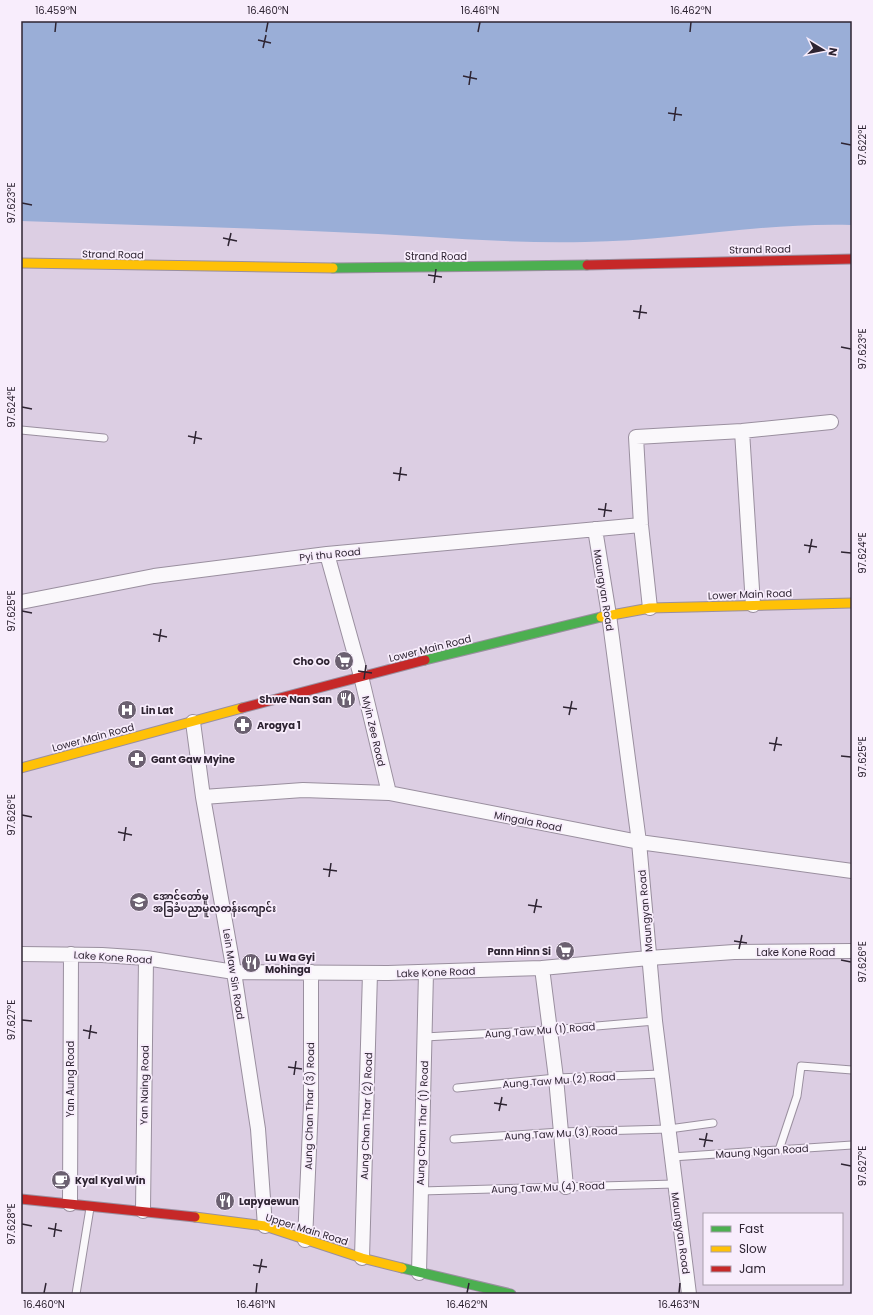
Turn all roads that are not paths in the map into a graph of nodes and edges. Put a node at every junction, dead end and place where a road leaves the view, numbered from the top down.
1 (852, 259) edge
2 (21, 263) edge
3 (832, 422) dead end
4 (21, 430) edge
5 (742, 431) junction
6 (104, 438) dead end
7 (641, 525) junction
8 (595, 529) junction
9 (327, 554) junction
10 (21, 602) edge
11 (852, 603) edge
12 (753, 605) junction
13 (650, 608) junction
14 (609, 615) junction
15 (361, 676) junction
16 (193, 722) junction
17 (21, 768) edge
18 (389, 792) junction
19 (203, 797) junction
20 (639, 842) junction
21 (852, 871) edge
22 (852, 951) edge
23 (21, 954) edge
24 (71, 954) junction
25 (146, 958) junction
26 (649, 958) junction
27 (542, 968) junction
28 (234, 972) junction
29 (311, 972) junction
30 (426, 972) junction
31 (370, 974) junction
32 (655, 1021) junction
33 (550, 1030) junction
34 (425, 1037) junction
35 (852, 1070) edge
36 (661, 1074) junction
37 (556, 1078) junction
38 (457, 1088) dead end
39 (713, 1123) dead end
40 (669, 1129) junction
41 (560, 1132) junction
42 (454, 1139) dead end
43 (852, 1145) edge
44 (779, 1150) junction
45 (672, 1157) junction
46 (675, 1184) junction
47 (566, 1187) junction
48 (421, 1191) junction
49 (21, 1200) edge
50 (70, 1204) junction
51 (91, 1206) junction
52 (143, 1211) junction
53 (265, 1226) junction
54 (305, 1240) junction
55 (362, 1258) junction
56 (418, 1273) junction
57 (76, 1294) edge
58 (511, 1294) edge
59 (690, 1294) edge

1 - 2 main road, Strand Road
3 - 5 street
4 - 6 lane
5 - 7 street
5 - 12 street
7 - 8 street, Pyi thu Road
7 - 13 street
8 - 9 street, Pyi thu Road
8 - 14 street, Maungyan Road
9 - 10 street, Pyi thu Road
9 - 15 street, Myin Zee Road
11 - 12 main road, Lower Main Road
12 - 13 main road, Lower Main Road
13 - 14 main road, Lower Main Road
14 - 15 main road, Lower Main Road
14 - 20 street, Maungyan Road
15 - 16 main road, Lower Main Road
15 - 18 street, Myin Zee Road
16 - 17 main road, Lower Main Road
16 - 19 street, Lein Maw Sin Road
18 - 19 street, Mingala Road
18 - 20 street, Mingala Road
19 - 28 street, Lein Maw Sin Road
20 - 21 street, Mingala Road
20 - 26 street, Maungyan Road
22 - 26 street, Lake Kone Road
23 - 24 street, Lake Kone Road
24 - 25 street, Lake Kone Road
24 - 50 street, Yan Aung Road
25 - 28 street, Lake Kone Road
25 - 52 street, Yan Naing Road
26 - 27 street, Lake Kone Road
26 - 32 street, Maungyan Road
27 - 30 street, Lake Kone Road
27 - 33 street
28 - 29 street, Lake Kone Road
28 - 53 street, Lein Maw Sin Road
29 - 31 street, Lake Kone Road
29 - 54 street, Aung Chan Thar (3) Road
30 - 31 street, Lake Kone Road
30 - 34 street, Aung Chan Thar (1) Road
31 - 55 street, Aung Chan Thar (2) Road
32 - 33 lane, Aung Taw Mu (1) Road
32 - 36 street, Maungyan Road
33 - 34 lane, Aung Taw Mu (1) Road
33 - 37 street
34 - 48 street, Aung Chan Thar (1) Road
35 - 44 lane
36 - 37 lane, Aung Taw Mu (2) Road
36 - 40 street, Maungyan Road
37 - 38 lane, Aung Taw Mu (2) Road
37 - 41 street
39 - 40 lane, Aung Taw Mu (3) Road
40 - 41 lane, Aung Taw Mu (3) Road
40 - 45 street, Maungyan Road
41 - 42 lane, Aung Taw Mu (3) Road
41 - 47 street
43 - 44 lane, Maung Ngan Road
44 - 45 lane, Maung Ngan Road
45 - 46 street, Maungyan Road
46 - 47 lane, Aung Taw Mu (4) Road
46 - 59 street, Maungyan Road
47 - 48 lane, Aung Taw Mu (4) Road
48 - 56 street, Aung Chan Thar (1) Road
49 - 50 main road, Upper Main Road
50 - 51 main road, Upper Main Road
51 - 52 main road, Upper Main Road
51 - 57 lane
52 - 53 main road, Upper Main Road
53 - 54 main road, Upper Main Road
54 - 55 main road, Upper Main Road
55 - 56 main road, Upper Main Road
56 - 58 main road, Upper Main Road

